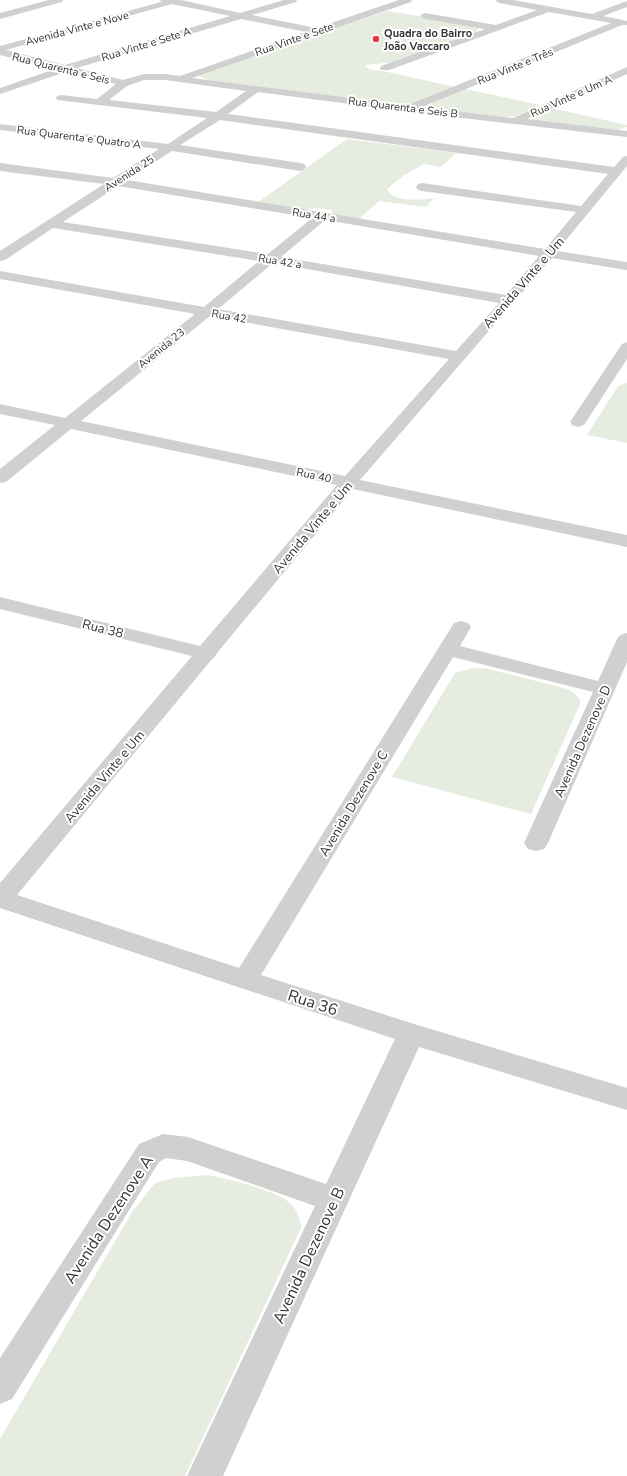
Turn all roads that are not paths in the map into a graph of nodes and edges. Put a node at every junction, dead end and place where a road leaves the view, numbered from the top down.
1 (30, 0) edge
2 (59, 0) edge
3 (293, 0) edge
4 (408, 0) edge
5 (499, 0) edge
6 (171, 1) edge
7 (627, 4) edge
8 (0, 9) edge
9 (548, 9) junction
10 (0, 16) edge
11 (239, 16) junction
12 (425, 16) dead end
13 (594, 17) junction
14 (624, 23) edge
15 (494, 28) junction
16 (315, 32) junction
17 (0, 51) edge
18 (385, 68) dead end
19 (64, 69) junction
20 (627, 70) edge
21 (179, 78) junction
22 (123, 83) junction
23 (257, 88) junction
24 (0, 91) edge
25 (60, 98) dead end
26 (100, 102) junction
27 (410, 109) junction
28 (218, 116) junction
29 (514, 121) junction
30 (0, 127) edge
31 (627, 134) edge
32 (168, 147) junction
33 (627, 159) edge
34 (0, 167) edge
35 (300, 167) dead end
36 (616, 171) junction
37 (114, 182) junction
38 (422, 187) dead end
39 (585, 210) junction
40 (321, 216) junction
41 (50, 224) junction
42 (548, 253) junction
43 (0, 257) edge
44 (271, 259) junction
45 (627, 266) edge
46 (0, 275) edge
47 (509, 300) junction
48 (206, 312) junction
49 (627, 346) edge
50 (459, 356) junction
51 (609, 373) junction
52 (627, 376) edge
53 (0, 410) edge
54 (578, 422) dead end
55 (67, 424) junction
56 (0, 478) edge
57 (349, 482) junction
58 (627, 542) edge
59 (0, 603) edge
60 (462, 627) dead end
61 (627, 639) edge
62 (447, 649) junction
63 (207, 654) junction
64 (605, 689) junction
65 (536, 843) dead end
66 (0, 899) edge
67 (245, 980) junction
68 (411, 1034) junction
69 (627, 1099) edge
70 (334, 1200) junction
71 (0, 1388) edge
72 (205, 1476) edge

1 - 8 street
2 - 10 street
3 - 11 street, Rua Vinte e Sete A
4 - 16 street, Rua Vinte e Sete
5 - 9 street
6 - 11 street
6 - 17 street, Avenida Vinte e Nove
7 - 13 street
9 - 13 street
9 - 15 street
11 - 16 street
11 - 19 street, Rua Vinte e Sete A
12 - 15 street
13 - 14 street
14 - 27 street, Rua Vinte e Três
15 - 18 street
16 - 21 street, Rua Vinte e Sete
17 - 19 street, Rua Quarenta e Seis
19 - 22 street, Rua Quarenta e Seis
19 - 24 street, Rua Vinte e Sete A
20 - 29 street, Rua Vinte e Um A
21 - 22 street
21 - 23 street, Rua Quarenta e Seis B
22 - 26 street
23 - 27 street, Rua Quarenta e Seis B
23 - 28 street, Avenida 25
25 - 26 street
26 - 28 street
27 - 29 street, Rua Quarenta e Seis B
28 - 32 street, Avenida 25
28 - 36 street
29 - 31 street, Rua Quarenta e Seis B
30 - 32 street, Rua Quarenta e Quatro A
32 - 35 street, Rua Quarenta e Quatro A
32 - 37 street, Avenida 25
33 - 36 street, Avenida Vinte e Um
34 - 37 street, Rua 44 a
36 - 39 street, Avenida Vinte e Um
37 - 40 street, Rua 44 a
37 - 41 street, Avenida 25
38 - 39 street
39 - 42 street, Avenida Vinte e Um
40 - 42 street, Rua 44 a
40 - 44 street, Avenida 23
41 - 43 street, Avenida 25
41 - 44 street, Rua 42 a
42 - 45 street, Rua 44 a
42 - 47 street, Avenida Vinte e Um
44 - 47 street, Rua 42 a
44 - 48 street, Avenida 23
46 - 48 street, Rua 42
47 - 50 street, Avenida Vinte e Um
48 - 50 street, Rua 42
48 - 55 street, Avenida 23
49 - 51 street
50 - 57 street, Avenida Vinte e Um
51 - 52 street
51 - 54 street
53 - 55 street, Rua 40
55 - 56 street, Avenida 23
55 - 57 street, Rua 40
57 - 58 street, Rua 40
57 - 63 street, Avenida Vinte e Um
59 - 63 street, Rua 38
60 - 62 street, Avenida Dezenove C
61 - 64 street, Avenida Dezenove D
62 - 64 street
62 - 67 street, Avenida Dezenove C
63 - 66 street, Avenida Vinte e Um
64 - 65 street, Avenida Dezenove D
66 - 67 street, Rua 36
67 - 68 street, Rua 36
68 - 69 street, Rua 36
68 - 70 street, Avenida Dezenove B
70 - 71 street, Avenida Dezenove A
70 - 72 street, Avenida Dezenove B

